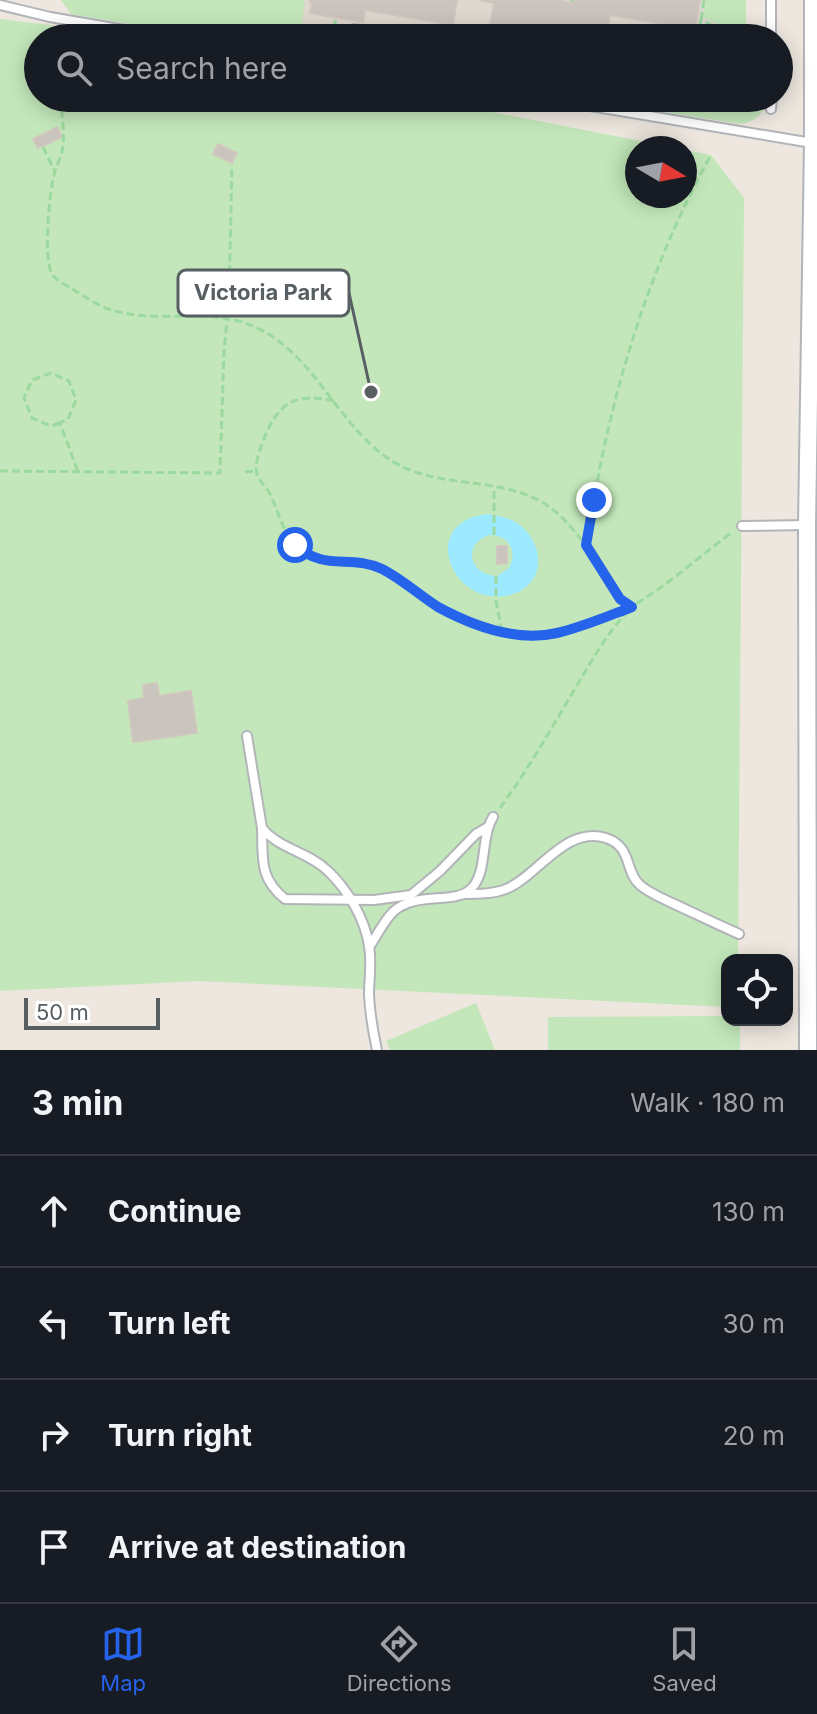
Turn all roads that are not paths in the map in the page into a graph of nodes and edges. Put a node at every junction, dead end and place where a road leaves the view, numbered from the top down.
1 (771, 0) edge
2 (813, 0) edge
3 (0, 5) edge
4 (90, 24) edge
5 (771, 24) edge
6 (626, 112) edge
7 (813, 143) junction
8 (812, 525) edge
9 (742, 526) road end
10 (247, 736) dead end
11 (493, 817) road end
12 (488, 827) junction
13 (262, 828) junction
14 (464, 894) junction
15 (349, 899) junction
16 (739, 934) dead end
17 (369, 947) junction
18 (377, 1050) edge
19 (808, 1050) edge

1 - 5 lane
2 - 7 street
3 - 4 lane
6 - 7 lane
7 - 8 street
8 - 9 lane
8 - 19 street
10 - 13 lane
11 - 12 lane
12 - 14 lane
12 - 15 lane
13 - 15 lane
13 - 15 lane
14 - 16 lane
14 - 17 lane
15 - 17 lane
17 - 18 lane

